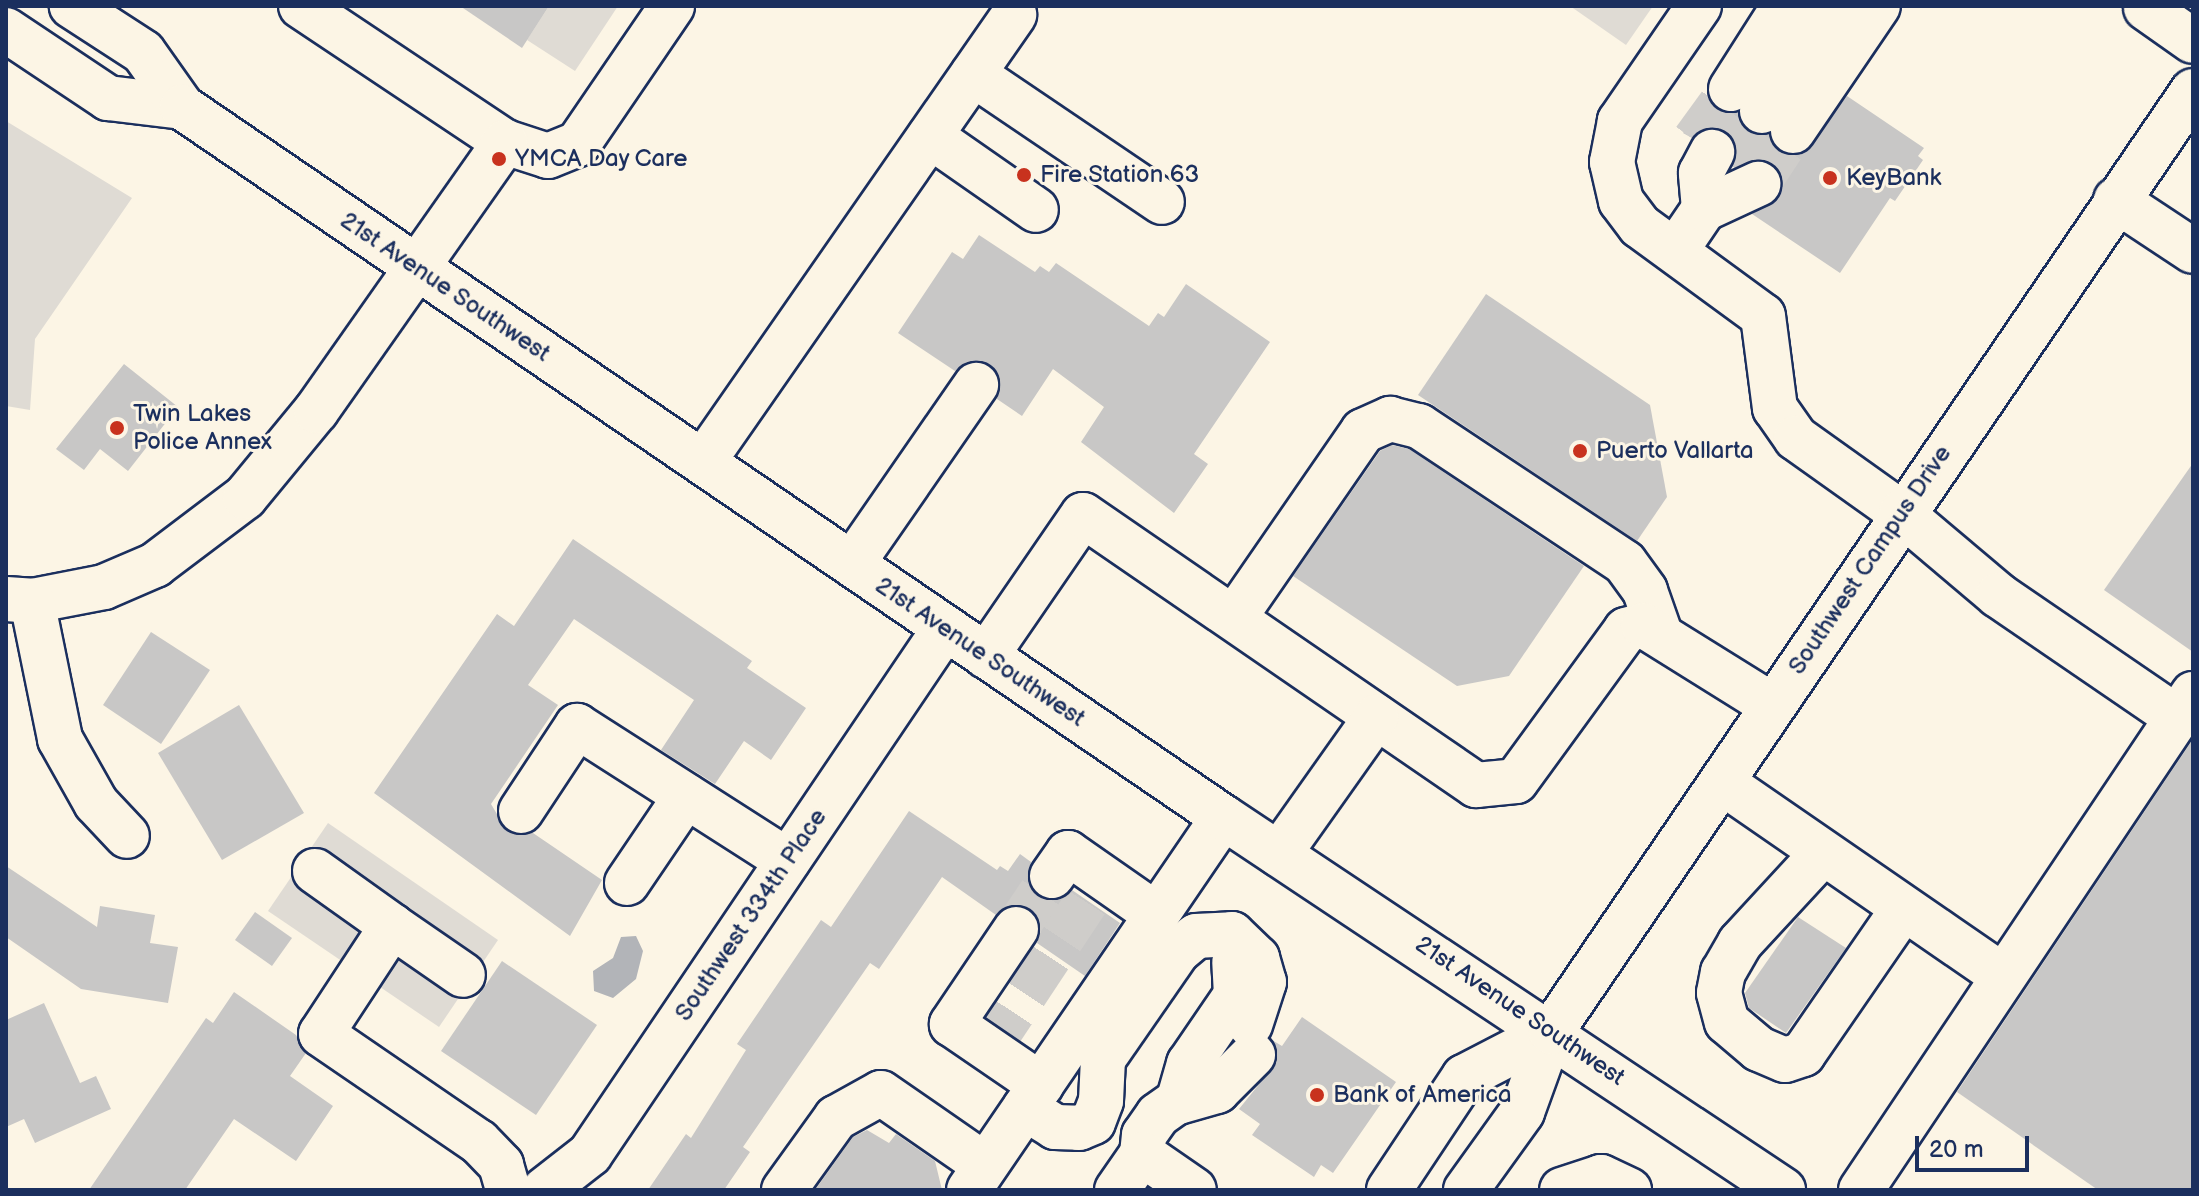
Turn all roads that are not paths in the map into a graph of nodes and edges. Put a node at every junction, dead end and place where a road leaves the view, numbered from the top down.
1 (301, 6) edge
2 (672, 6) edge
3 (1699, 6) edge
4 (1784, 6) edge
5 (1811, 6) edge
6 (1833, 6) edge
7 (1855, 6) edge
8 (1878, 6) edge
9 (2146, 8) edge
10 (82, 9) edge
11 (1014, 15) dead end
12 (6, 30) edge
13 (2193, 41) edge
14 (973, 74) junction
15 (2193, 91) edge
16 (182, 107) junction
17 (1762, 110) junction
18 (930, 136) junction
19 (505, 142) junction
20 (1726, 162) tunnel mouth
21 (2116, 200) junction
22 (1162, 202) dead end
23 (1036, 210) dead end
24 (1676, 250) junction
25 (2193, 251) edge
26 (417, 268) junction
27 (976, 385) dead end
28 (703, 462) junction
29 (1901, 513) junction
30 (852, 564) junction
31 (19, 600) edge
32 (1234, 618) junction
33 (945, 628) junction
34 (1659, 631) junction
35 (986, 656) junction
36 (1773, 706) junction
37 (2185, 706) edge
38 (1376, 717) junction
39 (1723, 783) junction
40 (686, 796) junction
41 (521, 811) dead end
42 (1223, 817) junction
43 (127, 836) dead end
44 (1279, 854) junction
45 (1822, 854) junction
46 (788, 861) junction
47 (315, 871) dead end
48 (1079, 881) dead end
49 (627, 883) dead end
50 (1903, 909) junction
51 (1157, 915) junction
52 (392, 926) junction
53 (1217, 932) junction
54 (1025, 935) tunnel mouth
55 (463, 975) dead end
56 (2001, 975) junction
57 (1551, 1032) junction
58 (1033, 1096) junction
59 (1178, 1102) junction
60 (1142, 1154) junction
61 (977, 1178) edge
62 (508, 1190) edge
63 (544, 1190) edge
64 (784, 1190) edge
65 (1117, 1190) edge
66 (1194, 1190) edge
67 (1389, 1190) edge
68 (1466, 1190) edge
69 (1562, 1190) edge
70 (1629, 1190) edge
71 (1783, 1190) edge
72 (1861, 1190) edge

1 - 19 main road
2 - 19 main road
3 - 24 main road
4 - 17 main road
5 - 17 main road
6 - 17 main road
7 - 17 main road
8 - 17 main road
9 - 13 main road
10 - 16 main road, 21st Avenue Southwest
11 - 14 main road
12 - 16 main road, 21st Avenue Southwest
14 - 18 main road
14 - 22 main road
15 - 21 main road, Southwest Campus Drive
16 - 26 main road, 21st Avenue Southwest
18 - 23 main road
18 - 28 main road
19 - 26 main road
20 - 24 main road
21 - 25 main road
21 - 29 main road, Southwest Campus Drive
24 - 29 main road
26 - 28 main road, 21st Avenue Southwest
26 - 31 main road
27 - 30 main road
28 - 30 main road, 21st Avenue Southwest
29 - 36 main road, Southwest Campus Drive
29 - 37 main road
30 - 33 main road, 21st Avenue Southwest
31 - 43 main road
32 - 34 main road
32 - 35 main road
32 - 38 main road
33 - 35 main road, 21st Avenue Southwest
33 - 46 main road, Southwest 334th Place
34 - 36 main road
34 - 38 main road
35 - 42 main road, 21st Avenue Southwest
36 - 39 main road, Southwest Campus Drive
37 - 56 main road
38 - 44 main road
39 - 45 main road
39 - 57 main road, Southwest Campus Drive
40 - 41 main road
40 - 46 main road
40 - 49 main road
42 - 44 main road, 21st Avenue Southwest
42 - 51 main road
44 - 57 main road, 21st Avenue Southwest
45 - 50 main road
45 - 50 main road
46 - 63 main road, Southwest 334th Place
47 - 52 main road
48 - 51 main road
50 - 56 main road
51 - 58 main road
52 - 55 main road
52 - 62 main road
53 - 58 main road
53 - 59 main road
53 - 59 main road
54 - 58 main road
56 - 72 main road
57 - 67 main road
57 - 68 main road
57 - 71 main road, 21st Avenue Southwest
58 - 61 main road
59 - 60 main road
60 - 65 main road
60 - 66 main road
61 - 64 main road
69 - 70 main road

